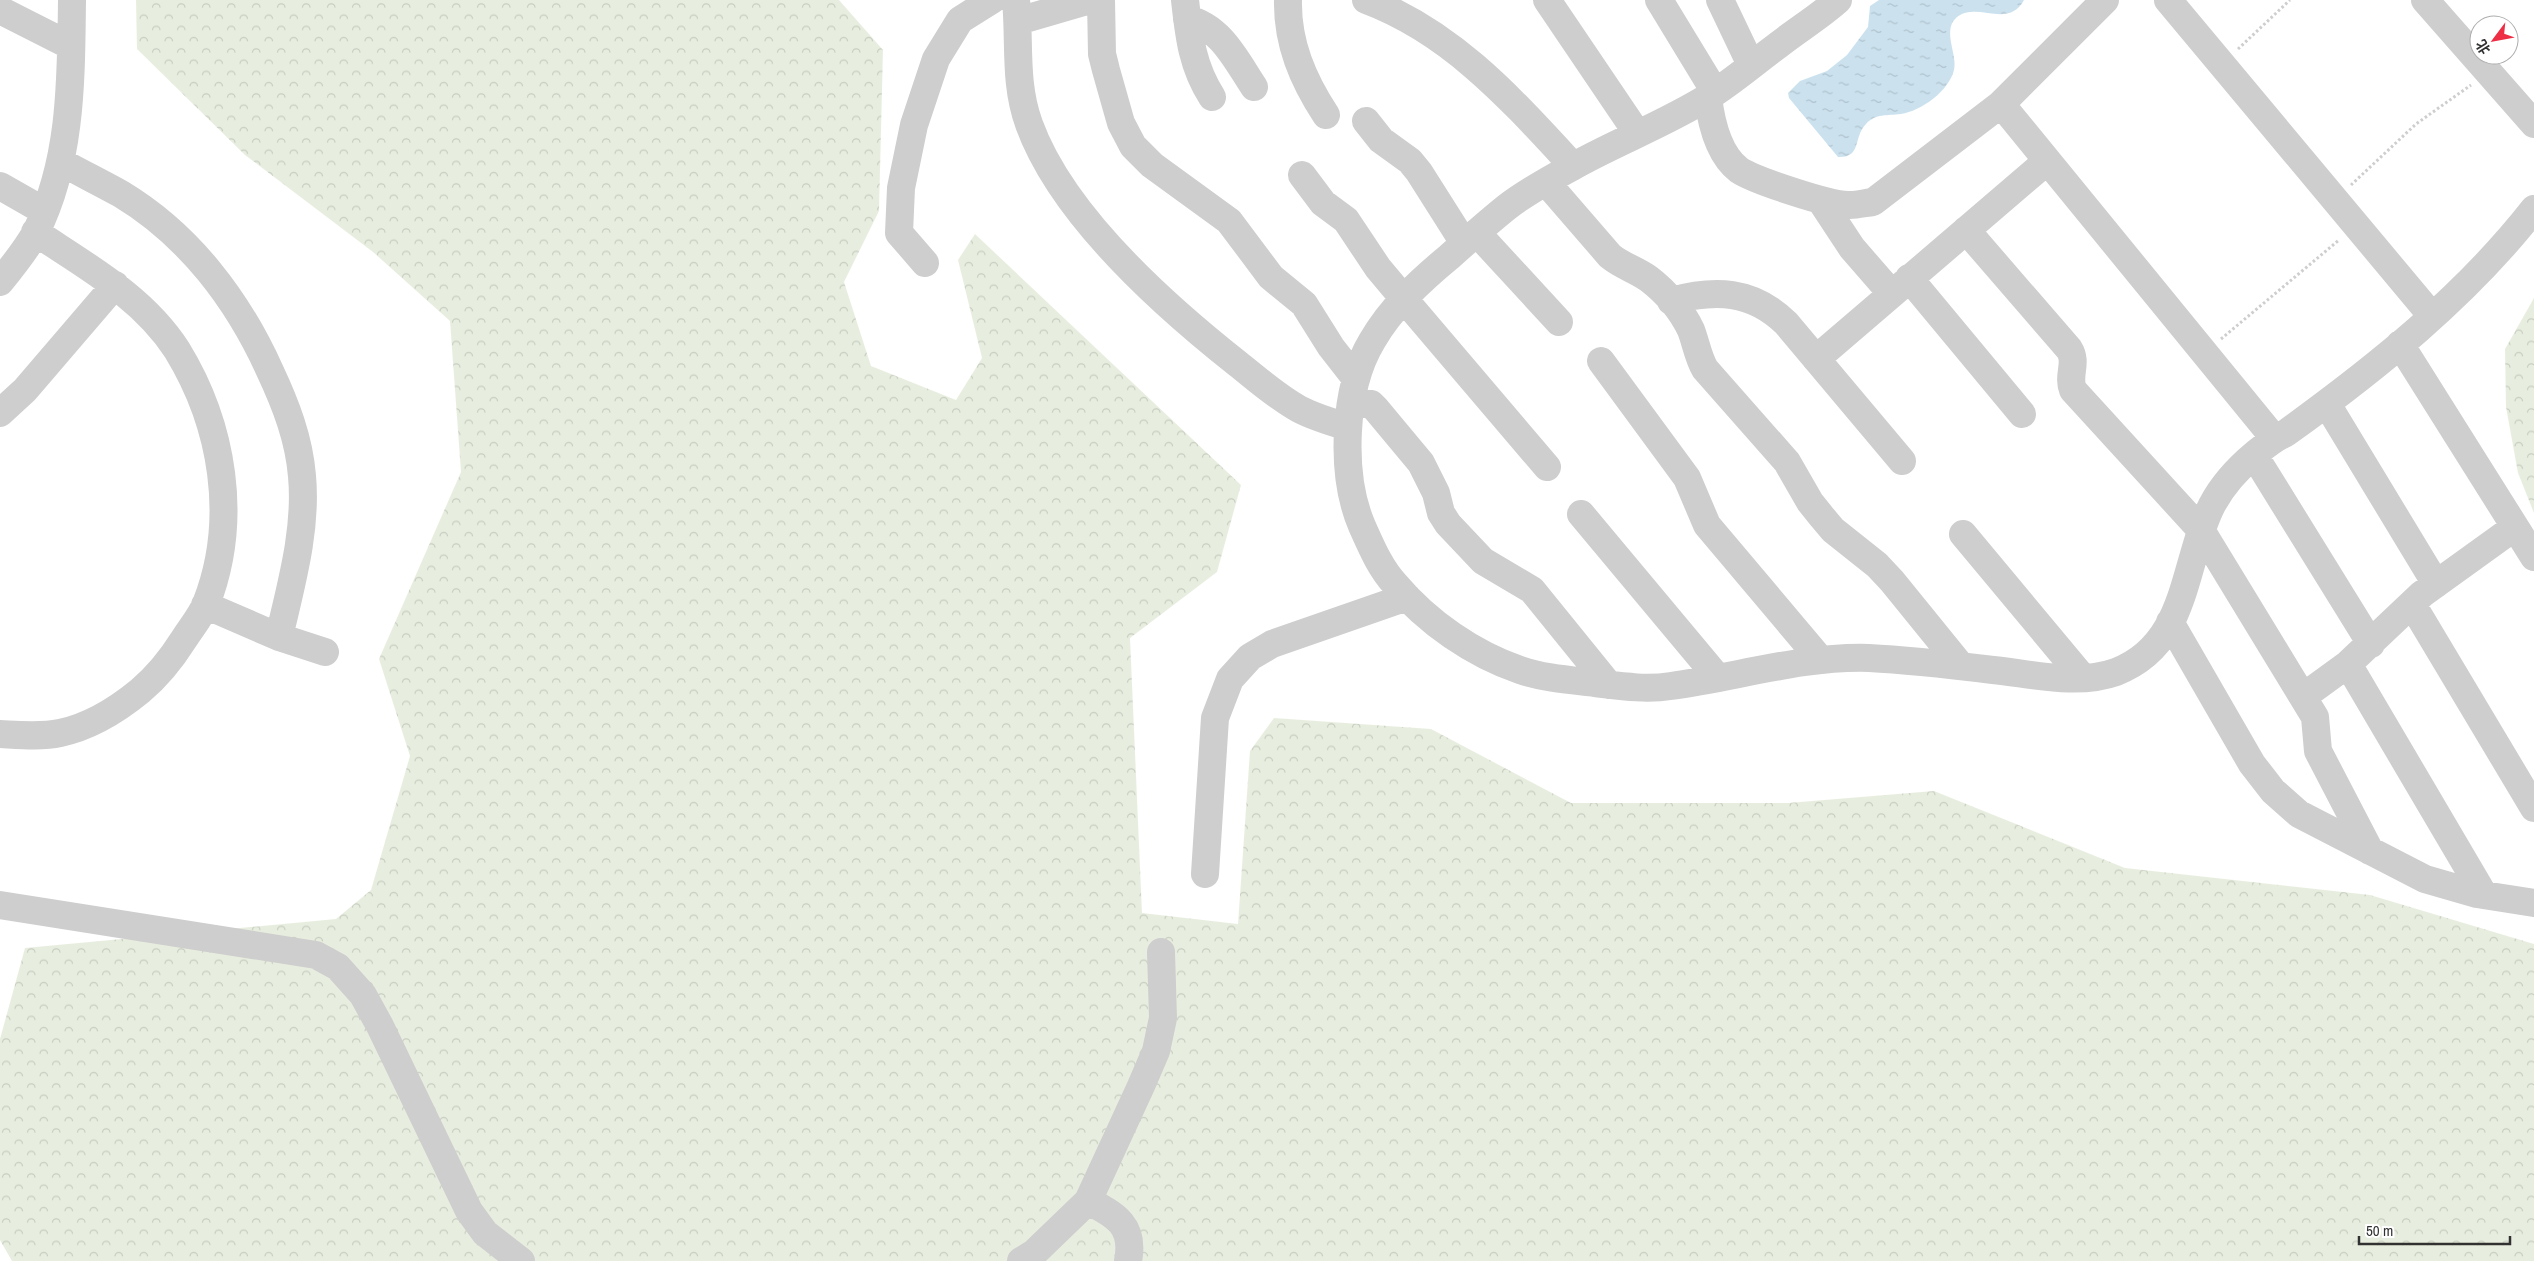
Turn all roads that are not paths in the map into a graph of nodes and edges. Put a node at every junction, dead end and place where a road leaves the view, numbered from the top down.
1 (72, 0) edge
2 (992, 0) edge
3 (1090, 0) edge
4 (1101, 0) edge
5 (1288, 0) edge
6 (1366, 0) edge
7 (1547, 0) edge
8 (1659, 0) edge
9 (1720, 0) edge
10 (2105, 0) edge
11 (2168, 0) edge
12 (2425, 0) edge
13 (1824, 4) edge
14 (0, 10) edge
15 (1017, 10) edge
16 (1186, 10) edge
17 (71, 46) junction
18 (1751, 65) junction
19 (1254, 87) dead end
20 (1711, 94) junction
21 (1212, 97) dead end
22 (2001, 104) junction
23 (1326, 115) dead end
24 (1366, 121) dead end
25 (2534, 124) edge
26 (1637, 133) junction
27 (2047, 161) junction
28 (61, 162) junction
29 (1573, 166) junction
30 (1302, 175) dead end
31 (1546, 182) junction
32 (0, 186) edge
33 (1821, 201) junction
34 (2534, 209) edge
35 (40, 222) junction
36 (1966, 230) junction
37 (1471, 238) junction
38 (925, 263) dead end
39 (0, 282) edge
40 (115, 285) junction
41 (1901, 286) junction
42 (1404, 299) junction
43 (1671, 301) junction
44 (2432, 316) junction
45 (1559, 322) dead end
46 (2400, 344) junction
47 (1816, 359) junction
48 (1601, 361) dead end
49 (1352, 403) junction
50 (2327, 404) junction
51 (0, 412) edge
52 (2022, 414) dead end
53 (2264, 447) junction
54 (1902, 461) dead end
55 (1547, 467) dead end
56 (1581, 514) dead end
57 (2515, 527) junction
58 (2202, 530) junction
59 (1964, 534) dead end
60 (2534, 557) edge
61 (2436, 584) junction
62 (1407, 597) junction
63 (2412, 604) junction
64 (205, 605) junction
65 (2170, 622) junction
66 (280, 637) junction
67 (2371, 644) junction
68 (325, 652) dead end
69 (1820, 659) junction
70 (2348, 664) junction
71 (1961, 666) junction
72 (1718, 678) junction
73 (2083, 678) junction
74 (1609, 685) junction
75 (2304, 696) junction
76 (0, 734) edge
77 (2534, 808) edge
78 (2370, 851) junction
79 (1205, 874) dead end
80 (2484, 895) junction
81 (2534, 903) edge
82 (0, 905) edge
83 (1161, 952) dead end
84 (1088, 1201) junction
85 (521, 1261) edge
86 (1021, 1261) edge
87 (1128, 1261) edge

1 - 17 street
2 - 38 street
3 - 15 street
4 - 49 street
5 - 23 street
6 - 29 street
7 - 26 street
8 - 20 street
9 - 18 street
10 - 22 street
11 - 44 street
12 - 25 street
13 - 18 street
14 - 17 street
15 - 49 street
16 - 19 street
16 - 21 street
17 - 28 street
18 - 20 street
20 - 26 street
20 - 33 street
22 - 27 street
22 - 33 street
24 - 37 street
26 - 29 street
27 - 36 street
27 - 53 street
28 - 35 street
28 - 66 street
29 - 31 street
30 - 42 street
31 - 37 street
31 - 43 street
32 - 35 street
33 - 41 street
34 - 44 street
35 - 39 street
35 - 40 street
36 - 41 street
36 - 58 street
37 - 42 street
37 - 45 street
40 - 51 street
40 - 64 street
41 - 47 street
41 - 52 street
42 - 49 street
42 - 55 street
43 - 47 street
43 - 71 street
44 - 46 street
46 - 50 street
46 - 57 street
47 - 54 street
48 - 69 street
49 - 62 street
49 - 74 street
50 - 53 street
50 - 61 street
53 - 58 street
53 - 67 street
56 - 72 street
57 - 60 street
57 - 61 street
58 - 65 street
58 - 75 street
59 - 73 street
61 - 63 street
62 - 74 street
62 - 79 street
63 - 67 street
63 - 77 street
64 - 66 street
64 - 76 street
65 - 73 street
65 - 78 street
66 - 68 street
67 - 70 street
69 - 71 street
69 - 72 street
70 - 75 street
70 - 80 street
71 - 73 street
72 - 74 street
75 - 78 street
78 - 80 street
80 - 81 street
82 - 85 street
83 - 84 street
84 - 86 street
84 - 87 street

